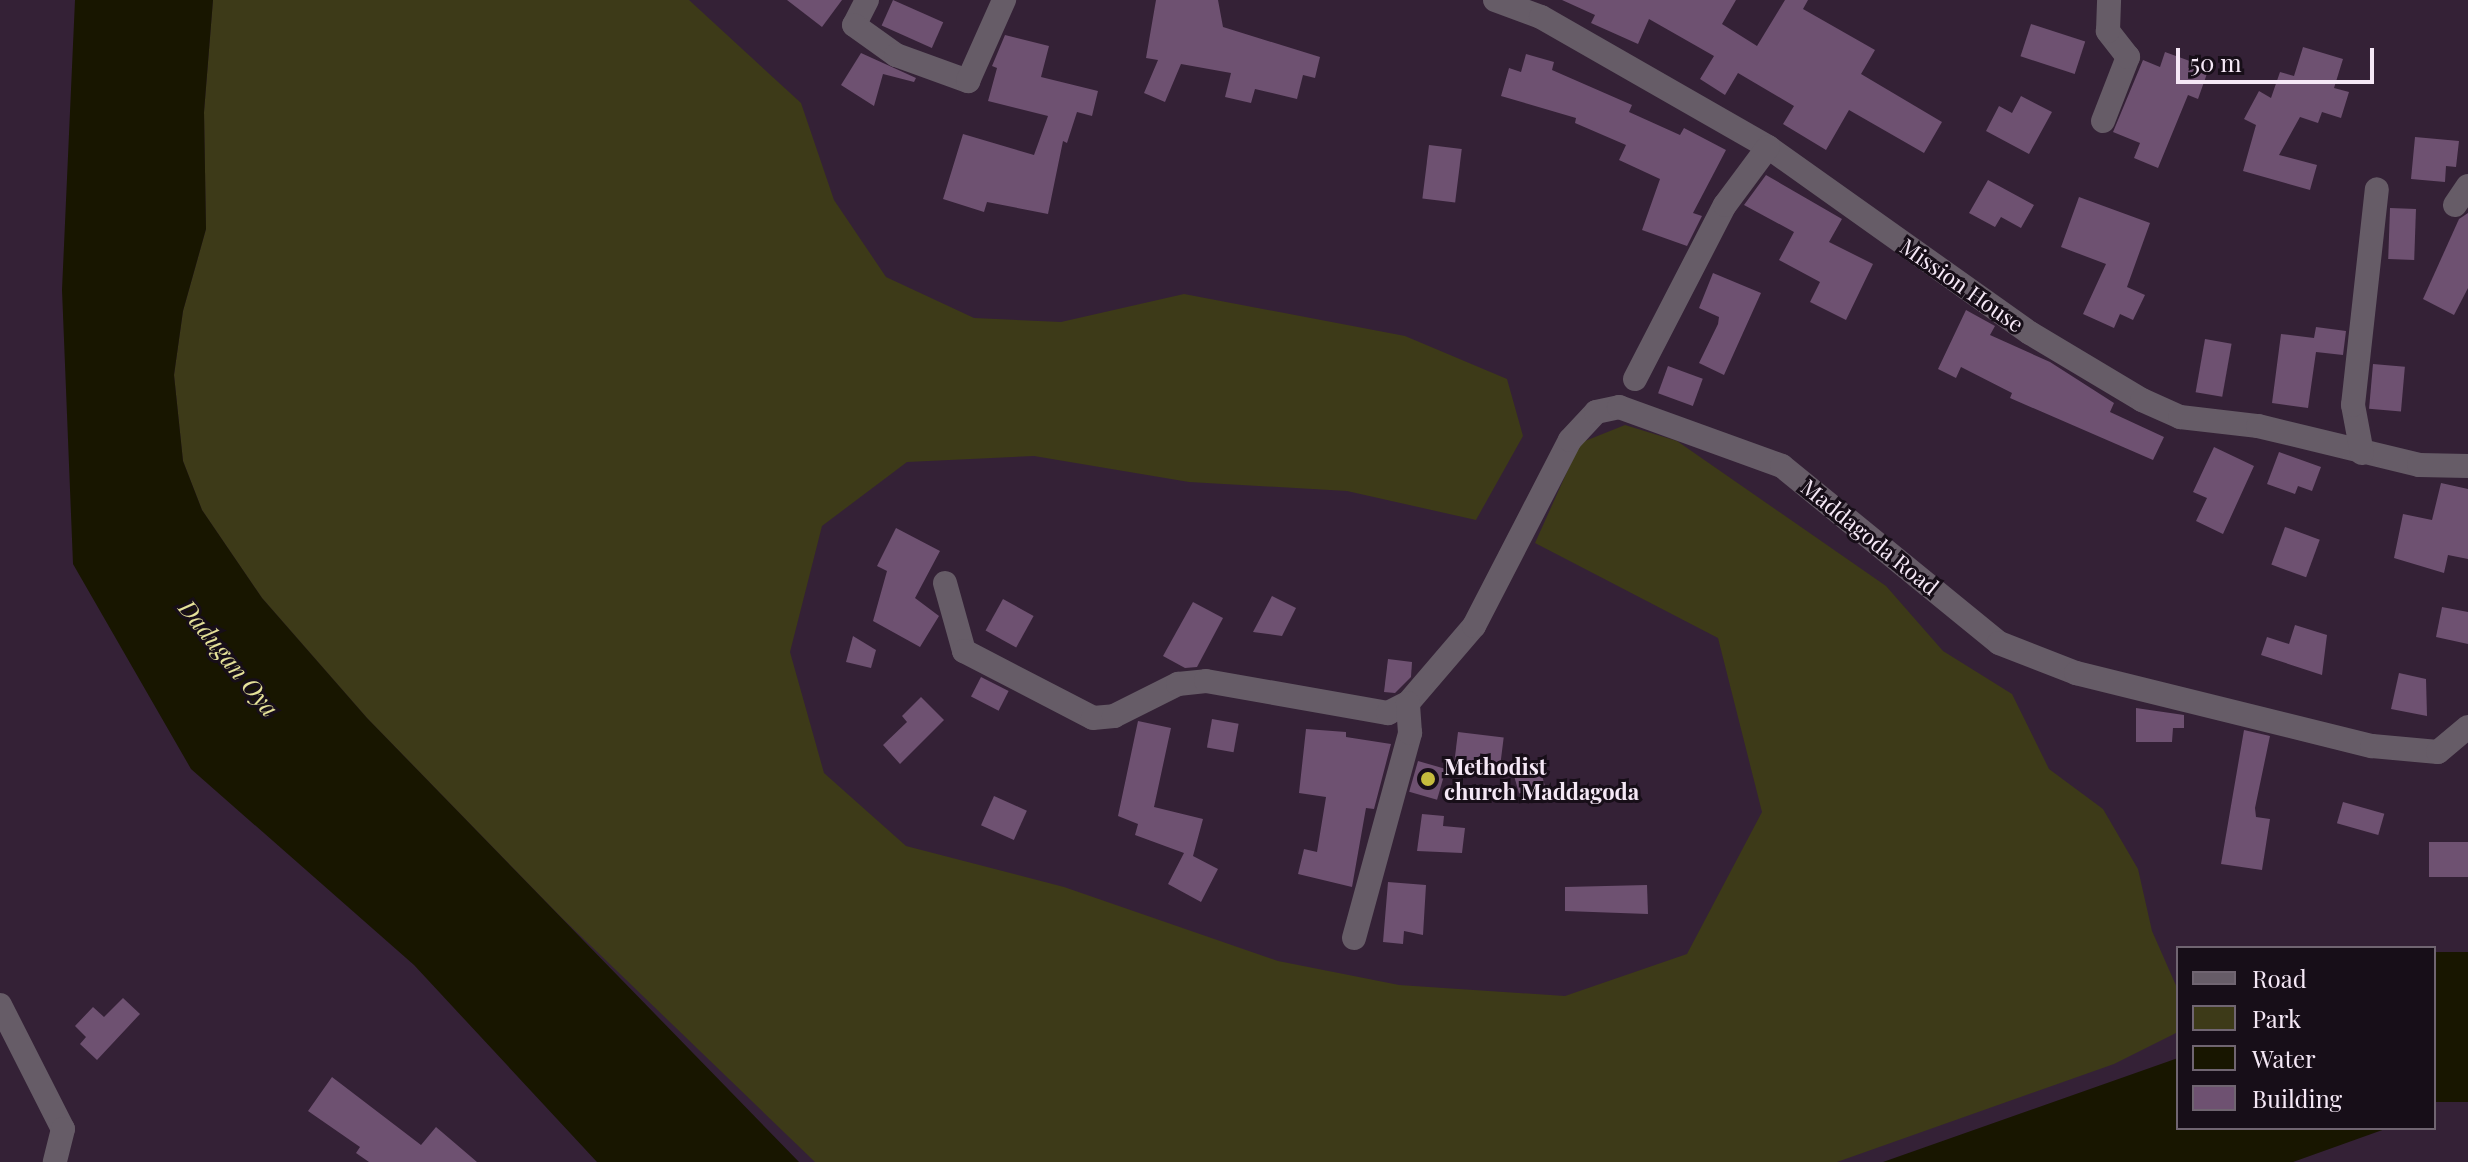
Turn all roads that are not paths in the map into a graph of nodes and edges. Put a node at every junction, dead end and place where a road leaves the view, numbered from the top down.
1 (867, 0) edge
2 (1004, 0) edge
3 (1495, 0) edge
4 (2109, 0) edge
5 (2103, 121) dead end
6 (1768, 147) junction
7 (2377, 189) dead end
8 (1635, 379) dead end
9 (2362, 453) junction
10 (2468, 466) edge
11 (945, 583) dead end
12 (1408, 703) junction
13 (2468, 727) edge
14 (1354, 938) dead end
15 (0, 1005) edge
16 (55, 1162) edge

1 - 2 street
3 - 6 street, Mission House
4 - 5 street
6 - 8 street
6 - 9 street, Mission House
7 - 9 street
9 - 10 street, Mission House
11 - 12 street
12 - 13 street, Maddagoda Road
12 - 14 street
15 - 16 street

